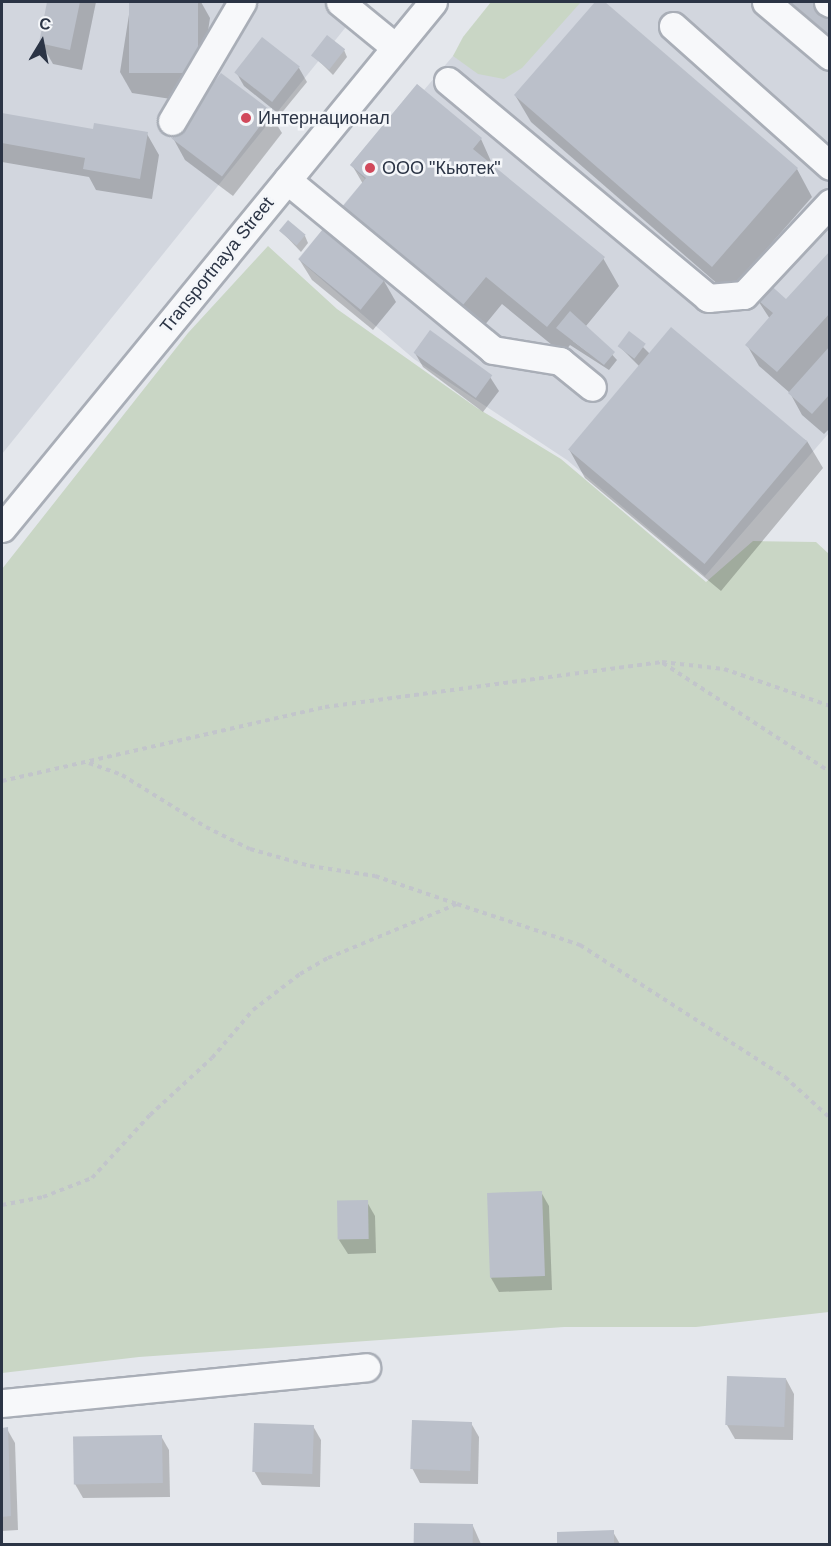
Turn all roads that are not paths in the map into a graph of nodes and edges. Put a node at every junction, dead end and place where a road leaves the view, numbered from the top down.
1 (242, 2) edge
2 (340, 2) edge
3 (433, 2) edge
4 (766, 2) edge
5 (673, 26) dead end
6 (395, 48) junction
7 (830, 56) edge
8 (448, 81) dead end
9 (172, 121) dead end
10 (830, 166) edge
11 (287, 180) junction
12 (830, 203) edge
13 (592, 387) dead end
14 (2, 528) edge
15 (366, 1367) dead end
16 (2, 1403) edge

1 - 9 street
2 - 6 street
3 - 6 street, Transportnaya Street
4 - 7 street
5 - 10 street
6 - 11 street, Transportnaya Street
8 - 12 street
11 - 13 street
11 - 14 street, Transportnaya Street
15 - 16 street

